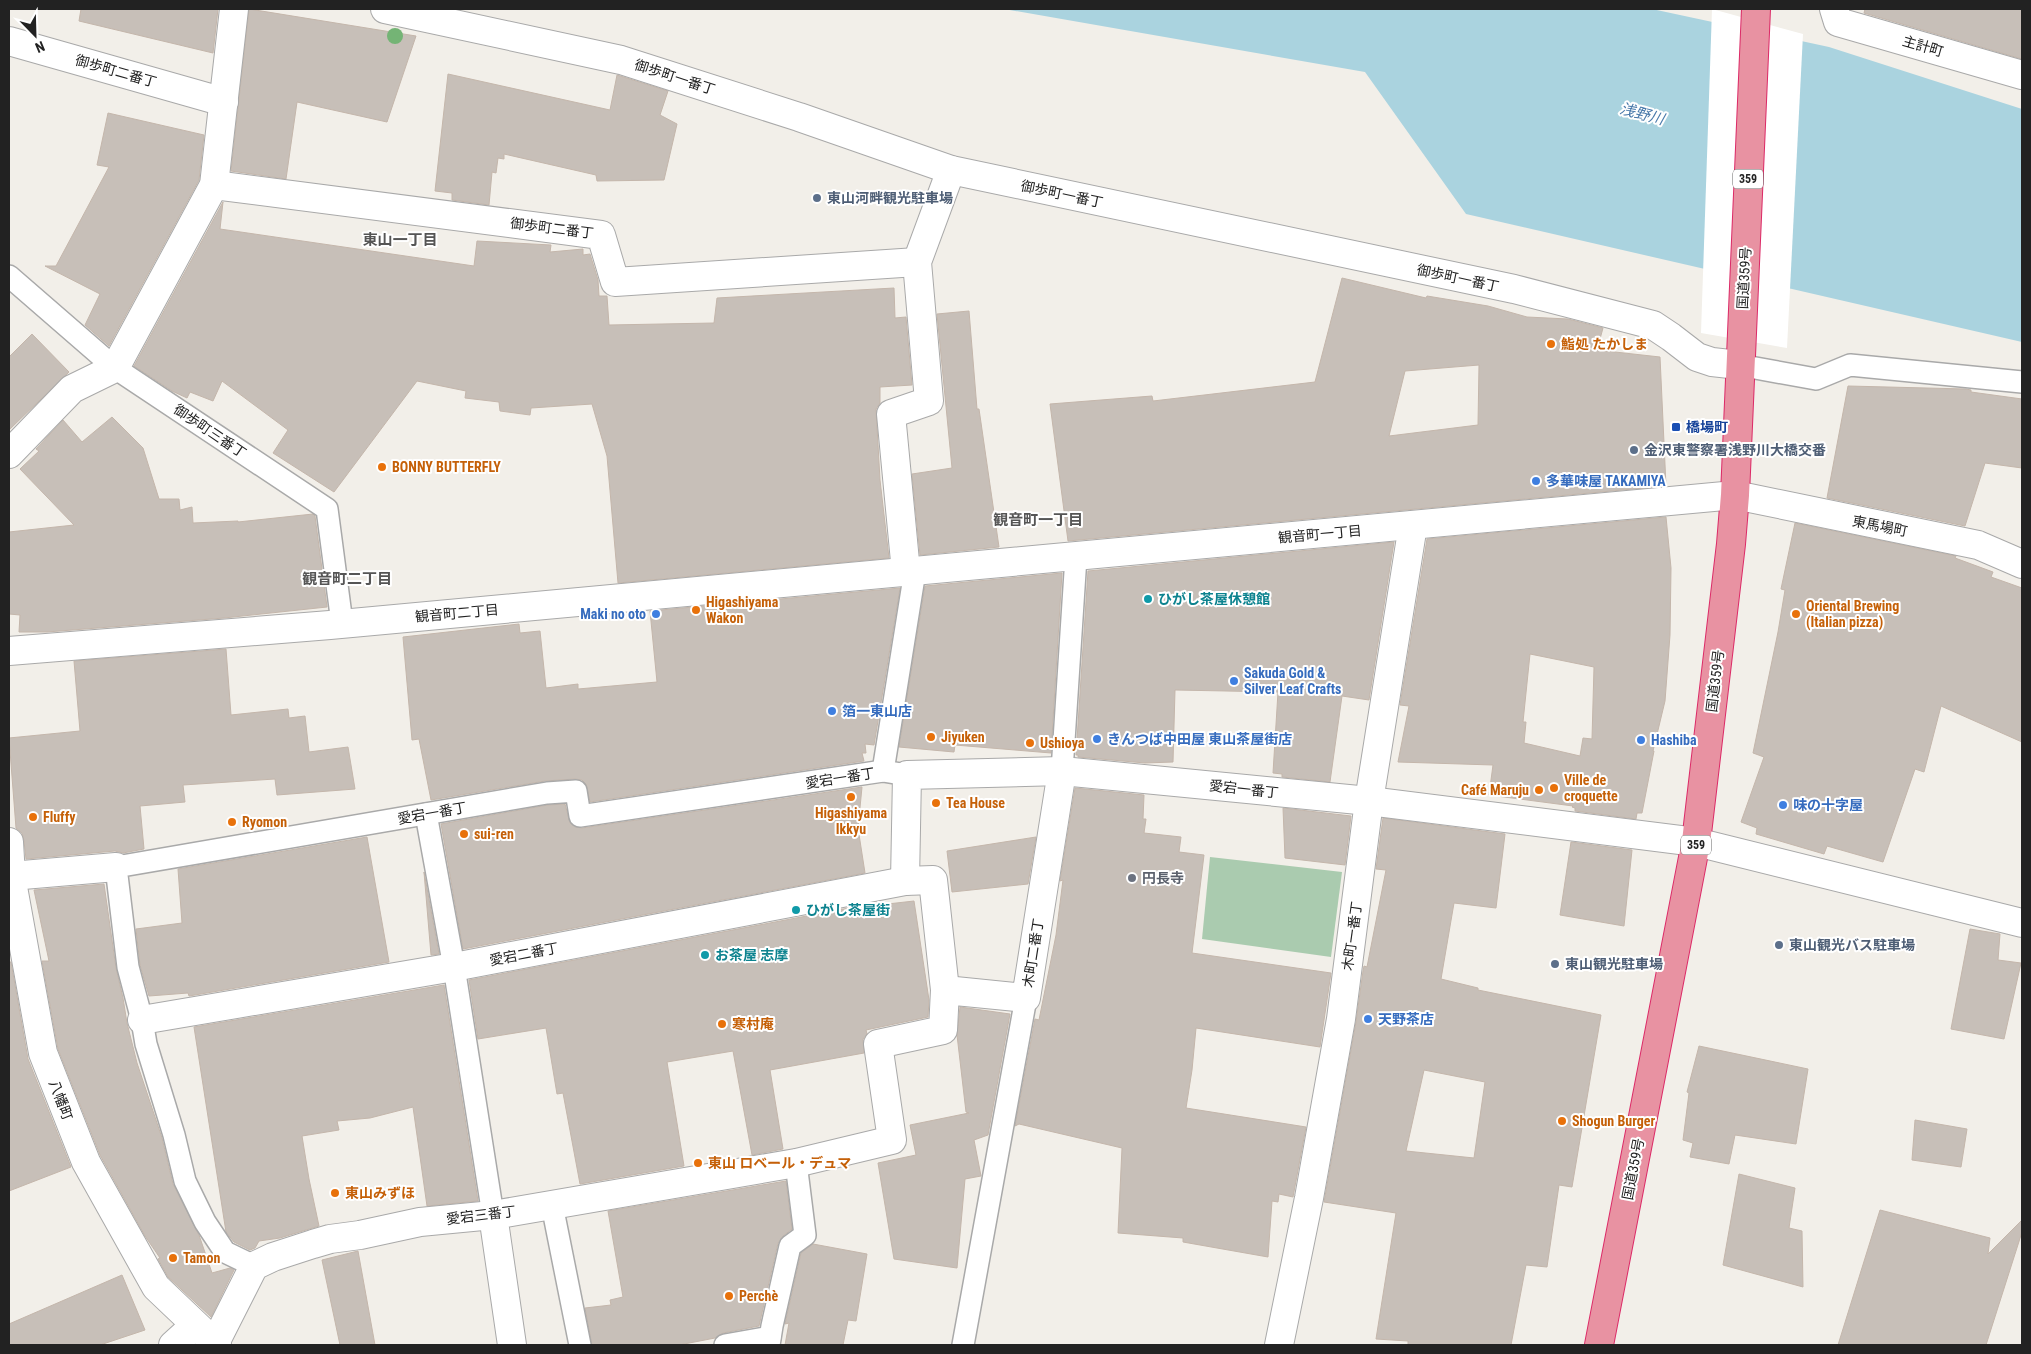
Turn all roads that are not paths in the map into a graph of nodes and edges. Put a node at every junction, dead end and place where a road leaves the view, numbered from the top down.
1 (234, 9) edge
2 (385, 9) edge
3 (1834, 9) edge
4 (1756, 14) edge
5 (9, 40) edge
6 (2022, 74) edge
7 (224, 102) junction
8 (951, 170) junction
9 (214, 185) junction
10 (917, 262) junction
11 (9, 276) edge
12 (1739, 365) junction
13 (115, 368) junction
14 (2022, 382) edge
15 (9, 454) edge
16 (1735, 495) junction
17 (1413, 525) junction
18 (1076, 557) junction
19 (2022, 564) edge
20 (910, 572) junction
21 (342, 623) junction
22 (9, 651) edge
23 (1062, 771) junction
24 (895, 773) junction
25 (1370, 801) junction
26 (426, 814) junction
27 (9, 842) edge
28 (1696, 842) junction
29 (116, 867) junction
30 (11, 876) junction
31 (905, 881) junction
32 (2022, 923) edge
33 (454, 967) junction
34 (945, 990) junction
35 (1026, 998) junction
36 (142, 1020) junction
37 (796, 1162) junction
38 (552, 1205) junction
39 (493, 1215) junction
40 (254, 1266) junction
41 (195, 1325) junction
42 (770, 1341) edge
43 (216, 1344) edge
44 (172, 1345) edge
45 (512, 1345) edge
46 (580, 1345) edge
47 (725, 1345) edge
48 (963, 1345) edge
49 (1279, 1345) edge
50 (1599, 1345) edge

1 - 7 street
2 - 8 street, 御歩町一番丁
3 - 6 street, 主計町
4 - 12 highway, 国道359号 / 359
5 - 7 street, 御歩町二番丁
7 - 9 street
8 - 10 street
8 - 12 street, 御歩町一番丁
9 - 10 street, 御歩町二番丁
9 - 13 street
10 - 20 street
11 - 13 lane, 御歩町三番丁
12 - 14 lane
12 - 16 highway, 国道359号 / 359
13 - 15 street
13 - 21 lane, 御歩町三番丁
16 - 17 street, 観音町一丁目
16 - 19 street, 東馬場町
16 - 28 highway, 国道359号 / 359
17 - 18 street, 観音町一丁目
17 - 25 street, 木町一番丁
18 - 20 street, 観音町一丁目
18 - 23 lane, 木町二番丁
20 - 21 street, 観音町二丁目
20 - 24 lane
21 - 22 street, 観音町二丁目
23 - 24 street, 愛宕一番丁
23 - 25 street, 愛宕一番丁
23 - 35 street, 木町二番丁
24 - 26 lane, 愛宕一番丁
24 - 31 street
25 - 28 street, 愛宕一番丁
25 - 49 street, 木町一番丁
26 - 29 lane, 愛宕一番丁
26 - 33 lane
27 - 30 street, 八幡町
28 - 32 street, 愛宕一番丁
28 - 50 highway, 国道359号 / 359
29 - 30 street, 愛宕一番丁
29 - 36 lane
30 - 41 street, 八幡町
31 - 33 street, 愛宕二番丁
31 - 34 street, 愛宕二番丁
33 - 36 street, 愛宕二番丁
33 - 39 lane
34 - 35 street
34 - 37 street, 愛宕三番丁
35 - 48 lane, 木町二番丁
36 - 40 lane
37 - 38 street, 愛宕三番丁
37 - 42 lane
38 - 39 street, 愛宕三番丁
38 - 46 lane
39 - 40 street, 愛宕三番丁
39 - 45 street
40 - 43 street
41 - 43 street, 八幡町
41 - 44 street
42 - 47 lane

